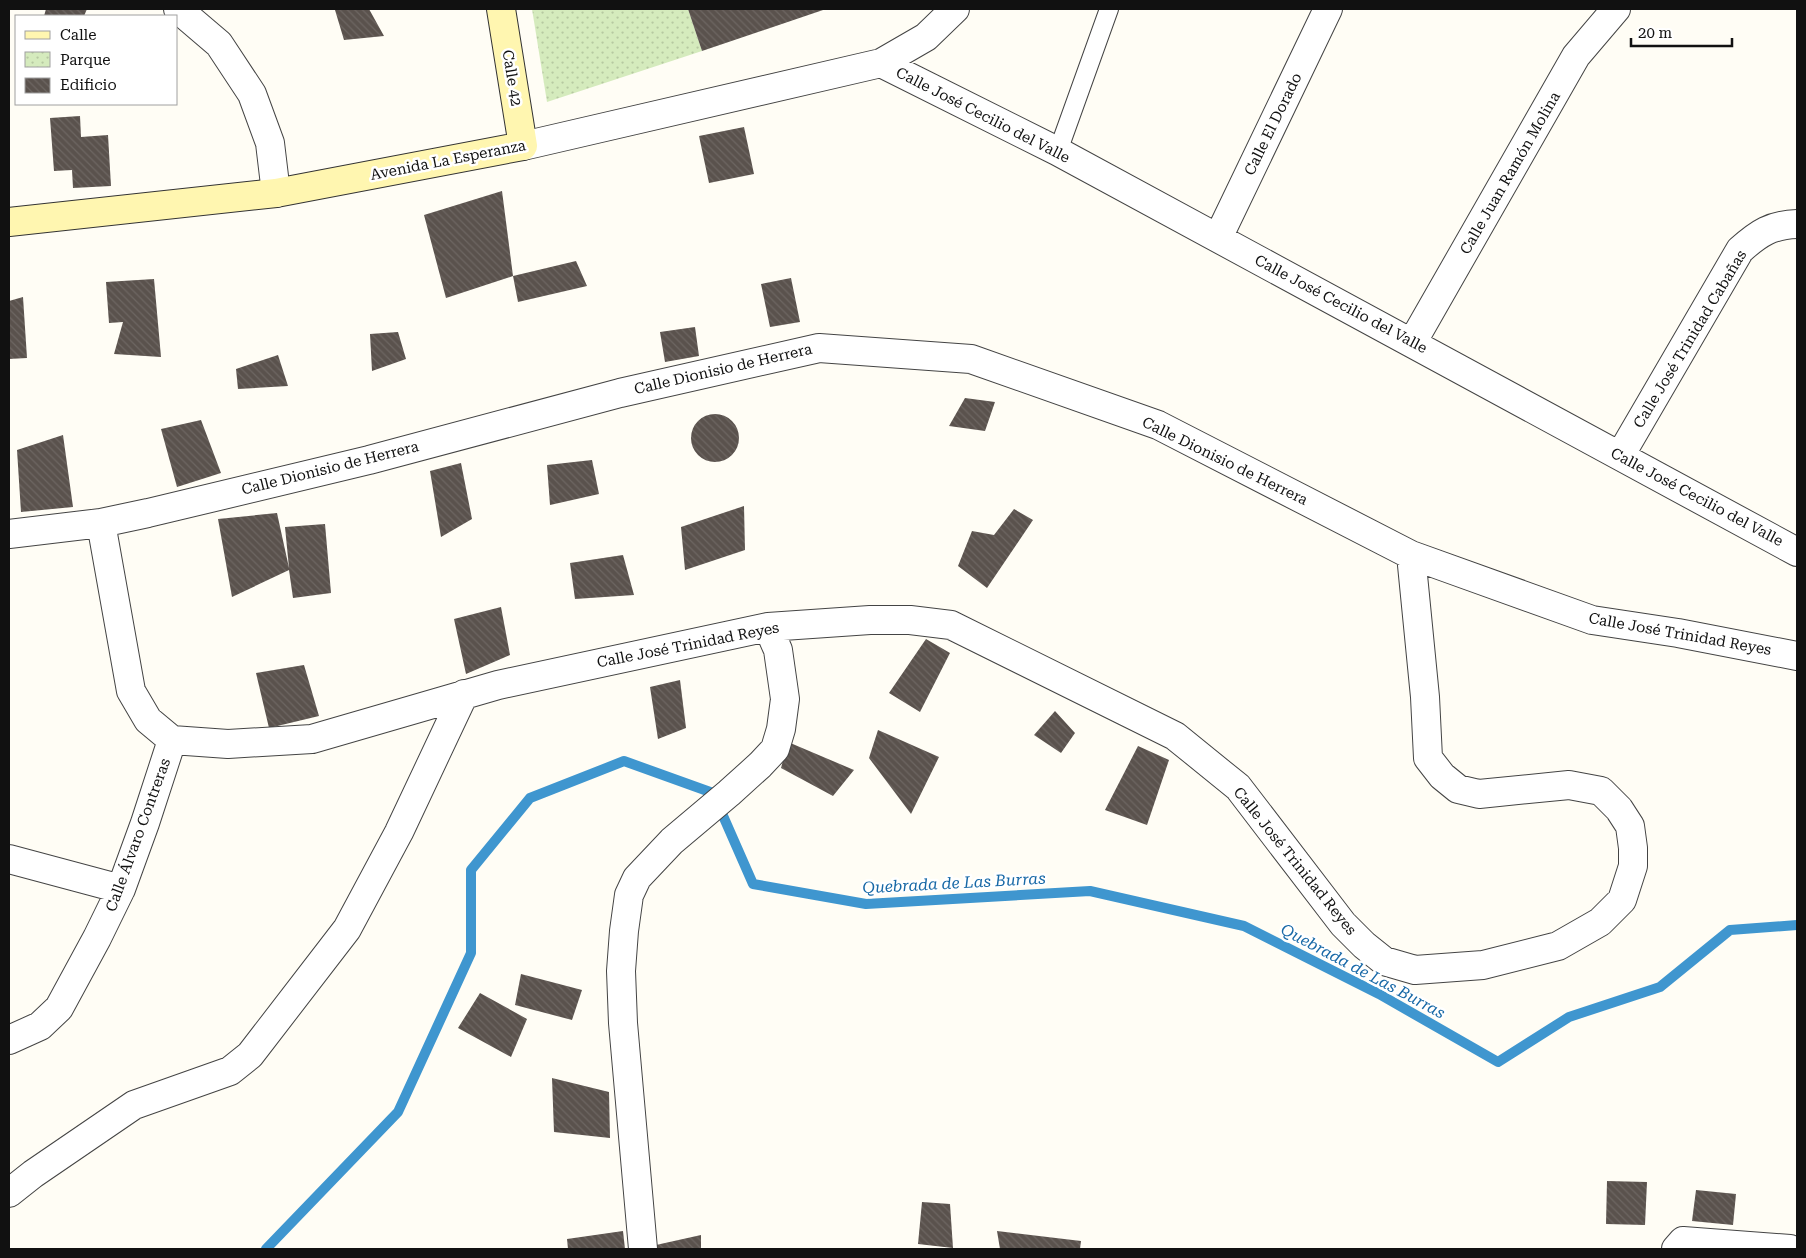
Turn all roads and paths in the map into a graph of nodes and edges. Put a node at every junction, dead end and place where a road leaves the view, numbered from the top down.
1 (178, 9) edge
2 (501, 9) edge
3 (956, 9) edge
4 (1108, 9) edge
5 (1328, 9) edge
6 (1616, 9) edge
7 (881, 63) junction
8 (523, 146) junction
9 (1057, 151) junction
10 (276, 193) junction
11 (9, 222) edge
12 (1797, 224) edge
13 (1218, 238) junction
14 (1412, 343) junction
15 (1620, 456) junction
16 (101, 523) junction
17 (9, 534) edge
18 (1797, 552) edge
19 (1411, 556) junction
20 (768, 627) junction
21 (1797, 656) edge
22 (464, 694) junction
23 (172, 740) junction
24 (9, 859) edge
25 (121, 889) junction
26 (9, 1040) edge
27 (9, 1193) edge
28 (643, 1249) edge
29 (1676, 1249) edge
30 (1790, 1249) edge

1 - 10 street
2 - 8 street, Calle 42
3 - 7 street, Avenida La Esperanza
4 - 9 lane
5 - 13 street, Calle El Dorado
6 - 14 street, Calle Juan Ramón Molina
7 - 8 street, Avenida La Esperanza
7 - 9 street, Calle José Cecilio del Valle
8 - 10 street, Avenida La Esperanza
9 - 13 street, Calle José Cecilio del Valle
10 - 11 street, Avenida La Esperanza
12 - 15 street, Calle José Trinidad Cabañas
13 - 14 street, Calle José Cecilio del Valle
14 - 15 street, Calle José Cecilio del Valle
15 - 18 street, Calle José Cecilio del Valle
16 - 17 street, Calle Dionisio de Herrera
16 - 19 street, Calle Dionisio de Herrera
16 - 23 street
19 - 20 street, Calle José Trinidad Reyes
19 - 21 street, Calle José Trinidad Reyes
20 - 22 street, Calle José Trinidad Reyes
20 - 28 street
22 - 23 street, Calle José Trinidad Reyes
22 - 27 street
23 - 25 street, Calle Álvaro Contreras
24 - 25 street
25 - 26 street, Calle Álvaro Contreras
29 - 30 street

